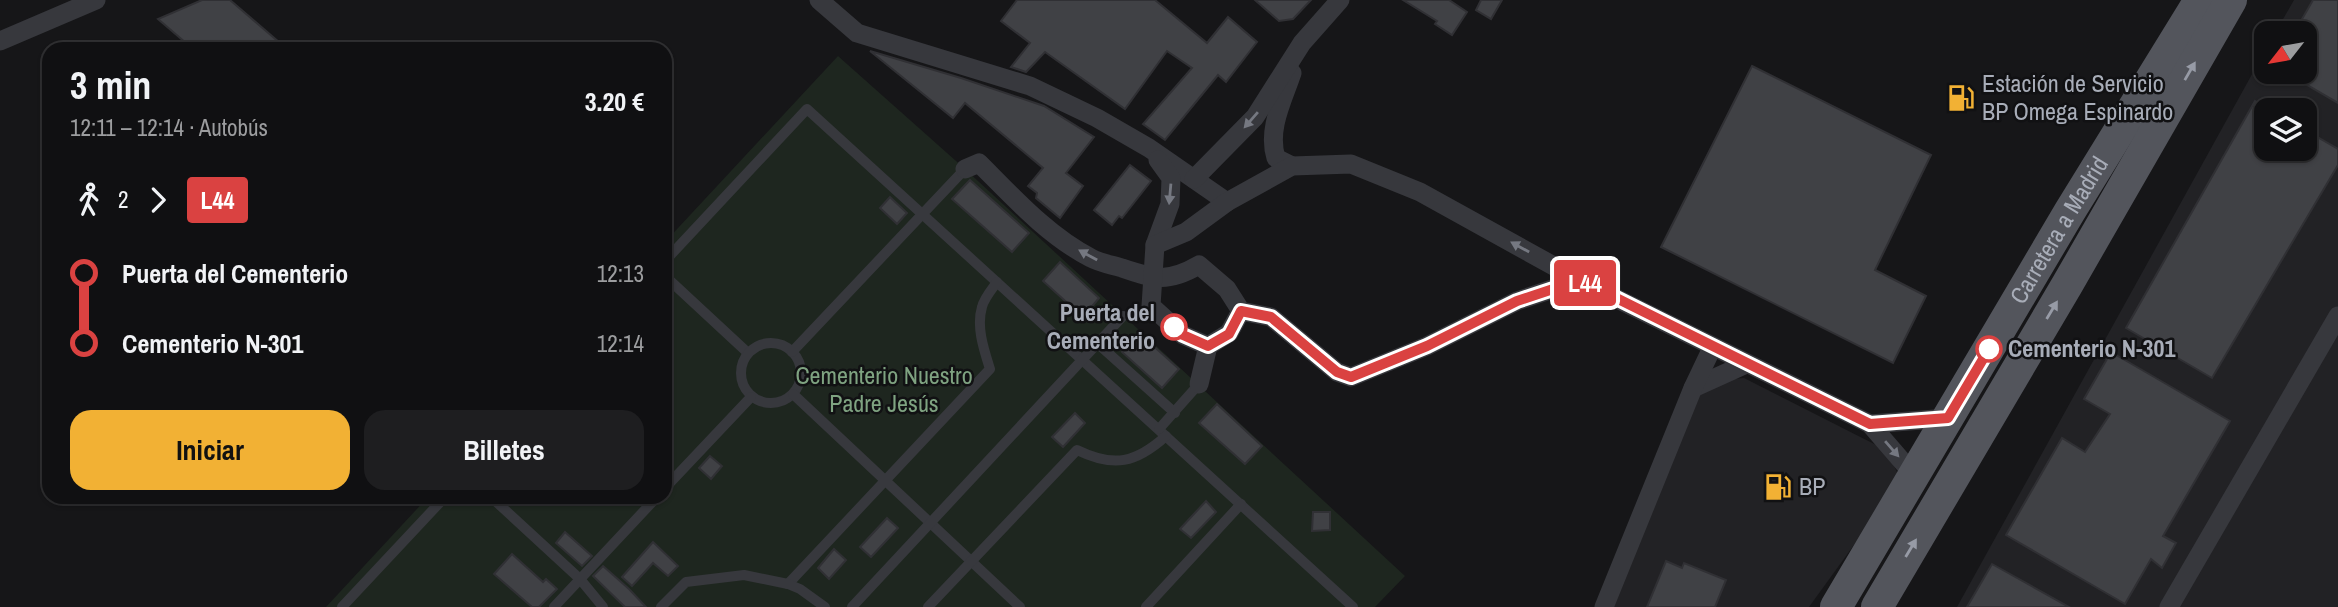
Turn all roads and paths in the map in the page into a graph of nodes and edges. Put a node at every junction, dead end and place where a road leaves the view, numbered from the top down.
1 (96, 0) edge
2 (819, 0) edge
3 (1339, 0) edge
4 (2200, 0) edge
5 (2231, 0) edge
6 (0, 41) edge
7 (1302, 43) junction
8 (1149, 148) junction
9 (1292, 166) junction
10 (965, 169) joint
11 (1194, 179) junction
12 (1227, 202) junction
13 (922, 214) junction
14 (1201, 221) junction
15 (1155, 245) junction
16 (672, 254) edge
17 (1199, 265) junction
18 (1152, 278) junction
19 (1580, 280) junction
20 (672, 282) edge
21 (997, 282) junction
22 (1241, 311) junction
23 (1123, 316) dead end
24 (2338, 316) edge
25 (1097, 343) junction
26 (1208, 346) junction
27 (1712, 348) junction
28 (792, 352) junction
29 (748, 353) junction
30 (1082, 359) junction
31 (1746, 364) junction
32 (1199, 384) joint
33 (1693, 388) junction
34 (793, 394) junction
35 (751, 397) junction
36 (1175, 413) junction
37 (1948, 418) junction
38 (1870, 424) junction
39 (1163, 433) junction
40 (1914, 475) junction
41 (672, 481) edge
42 (885, 481) junction
43 (438, 504) edge
44 (499, 504) edge
45 (650, 504) edge
46 (1241, 504) junction
47 (930, 523) junction
48 (971, 561) junction
49 (580, 579) junction
50 (788, 584) junction
51 (342, 607) edge
52 (554, 607) edge
53 (603, 607) edge
54 (661, 607) edge
55 (825, 607) edge
56 (852, 607) edge
57 (928, 607) edge
58 (1020, 607) edge
59 (1146, 607) edge
60 (1353, 607) edge
61 (1604, 607) edge
62 (1836, 607) edge
63 (1877, 607) edge
64 (2169, 607) edge

1 - 6 street
2 - 8 street
3 - 7 street
4 - 37 main road, Carretera a Madrid
63 -> 5 main road, Carretera a Madrid
7 - 9 street
7 -> 11 street
8 - 11 street
8 -> 15 street
9 - 12 street
19 -> 9 street
10 - 13 lane
18 -> 10 street
11 - 12 street
12 - 14 street
13 - 16 lane
13 - 21 lane
13 - 28 lane
14 - 15 street
14 - 17 street
15 - 18 street
17 - 18 street
17 - 22 street
18 - 26 street
19 - 22 street
19 - 27 street
20 - 29 lane
21 - 30 lane
21 - 42 lane
22 - 26 street
23 - 25 lane
24 - 64 street
25 - 30 lane
25 - 36 lane
26 - 32 street
27 - 31 street
27 - 33 street
28 - 29 lane
28 - 34 lane
29 - 35 lane
30 - 39 lane
30 - 47 lane
31 - 33 street
31 - 38 street
32 - 36 lane
33 - 61 street
34 - 35 lane
34 - 42 lane
35 - 41 lane
36 - 39 lane
37 - 38 street
37 - 40 main road, Carretera a Madrid
38 -> 40 street
39 - 46 lane
39 - 48 lane
40 - 62 main road, Carretera a Madrid
42 - 47 lane
42 - 50 lane
43 - 51 lane
44 - 49 lane
45 - 49 lane
46 - 59 lane
46 - 60 lane
47 - 48 lane
47 - 56 lane
48 - 57 lane
48 - 58 lane
49 - 52 lane
49 - 53 lane
50 - 54 lane
50 - 55 lane

